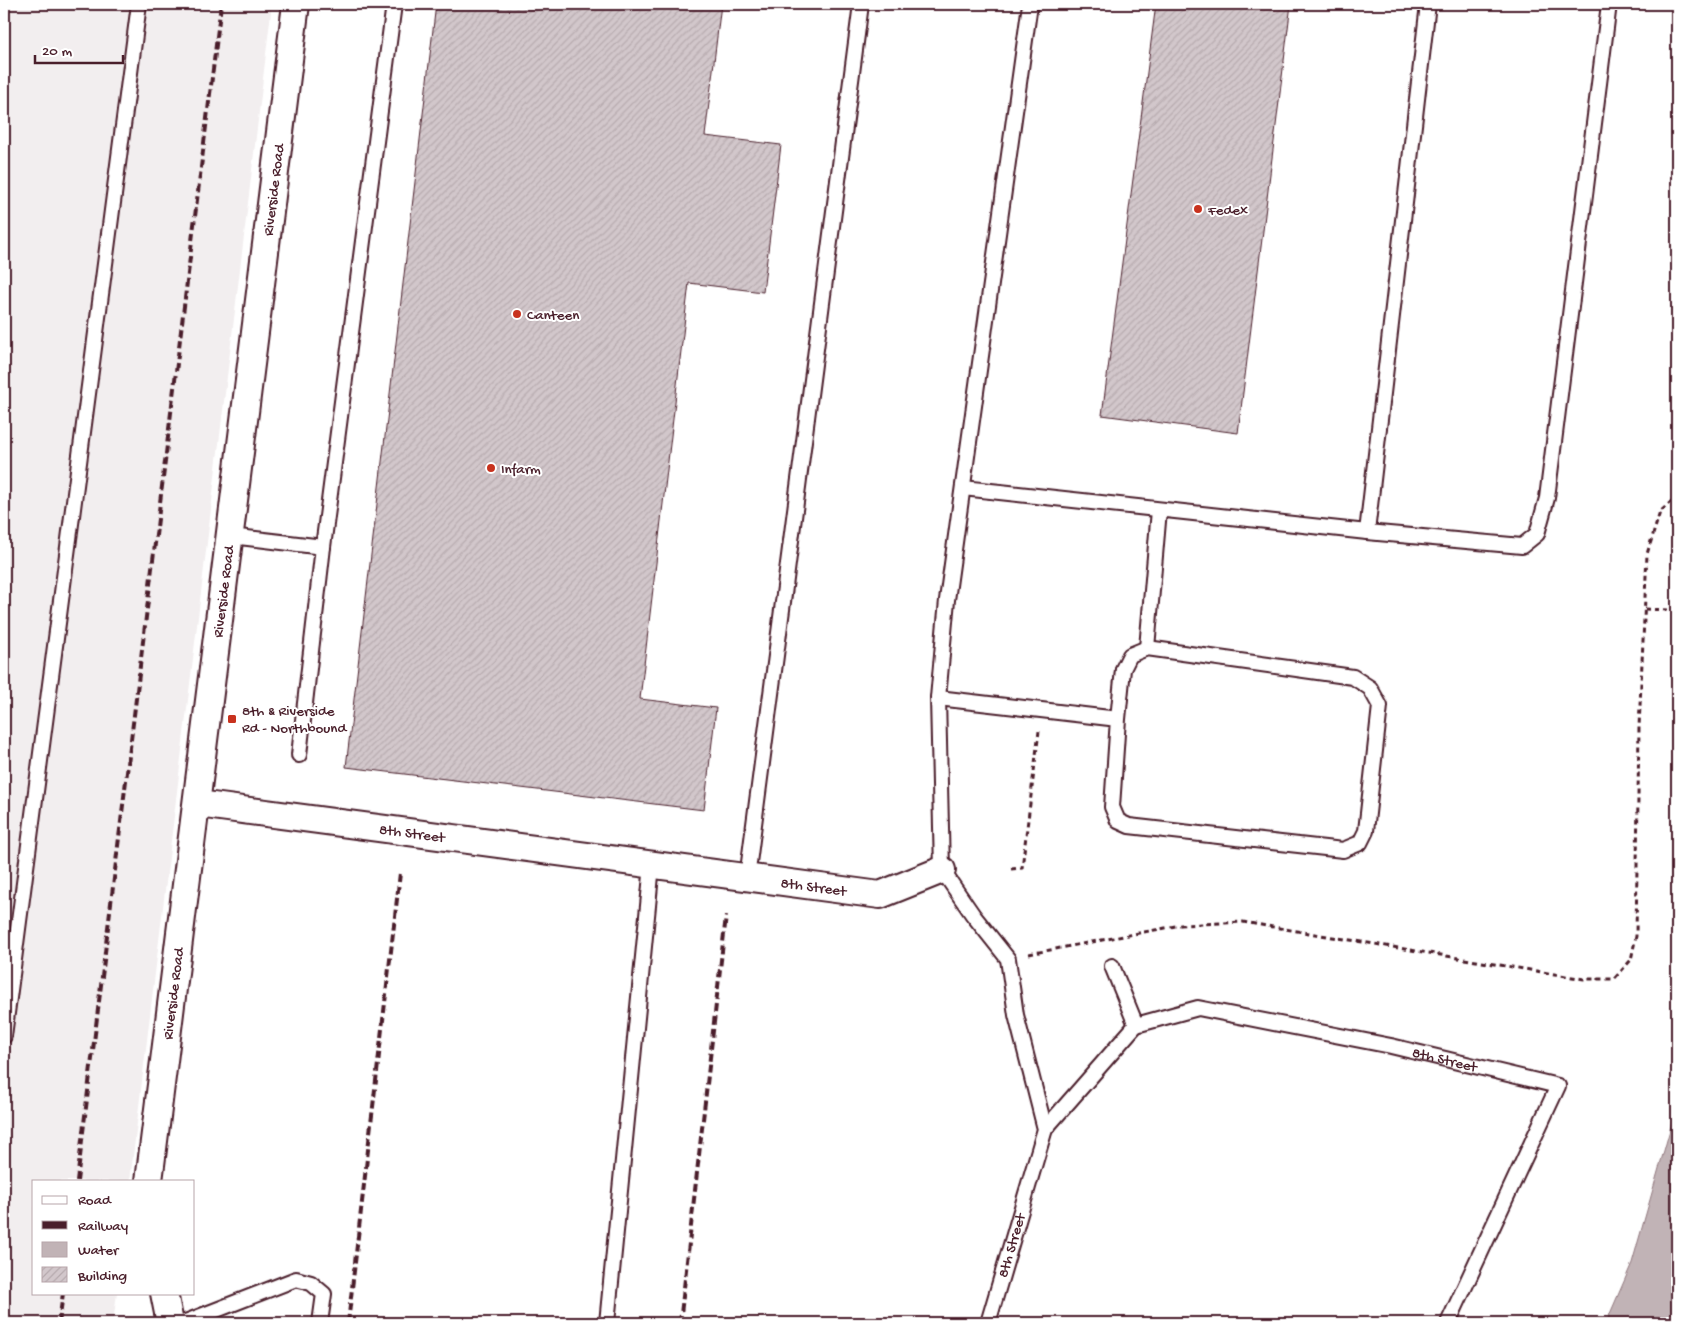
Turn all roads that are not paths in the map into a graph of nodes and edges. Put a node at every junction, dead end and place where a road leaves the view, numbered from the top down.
1 (139, 4) edge
2 (296, 4) edge
3 (394, 4) edge
4 (860, 4) edge
5 (1030, 4) edge
6 (1428, 4) edge
7 (1609, 4) edge
8 (963, 488) junction
9 (1159, 510) junction
10 (1367, 532) junction
11 (231, 536) junction
12 (324, 547) junction
13 (1147, 648) junction
14 (938, 698) junction
15 (1118, 719) junction
16 (299, 755) dead end
17 (198, 804) junction
18 (652, 865) junction
19 (942, 870) junction
20 (747, 878) junction
21 (1112, 966) dead end
22 (1136, 1025) junction
23 (4, 1036) edge
24 (1045, 1129) junction
25 (150, 1180) edge
26 (164, 1294) edge
27 (170, 1323) edge
28 (183, 1323) edge
29 (320, 1323) edge
30 (606, 1323) edge
31 (988, 1323) edge
32 (1448, 1323) edge

1 - 23 lane
2 - 11 street, Riverside Road
3 - 12 lane
4 - 20 lane
5 - 8 lane
6 - 10 lane
7 - 10 lane
8 - 9 lane
8 - 14 lane
9 - 10 lane
9 - 13 lane
11 - 12 lane
11 - 17 street, Riverside Road
12 - 16 lane
13 - 15 lane
13 - 15 lane
14 - 15 lane
14 - 19 lane
17 - 18 street, 8th Street
17 - 25 street, Riverside Road
18 - 20 street, 8th Street
18 - 30 lane
19 - 20 street, 8th Street
19 - 24 lane
21 - 22 lane
22 - 24 lane
22 - 32 lane, 8th Street
24 - 31 lane, 8th Street
26 - 27 street
28 - 29 lane

